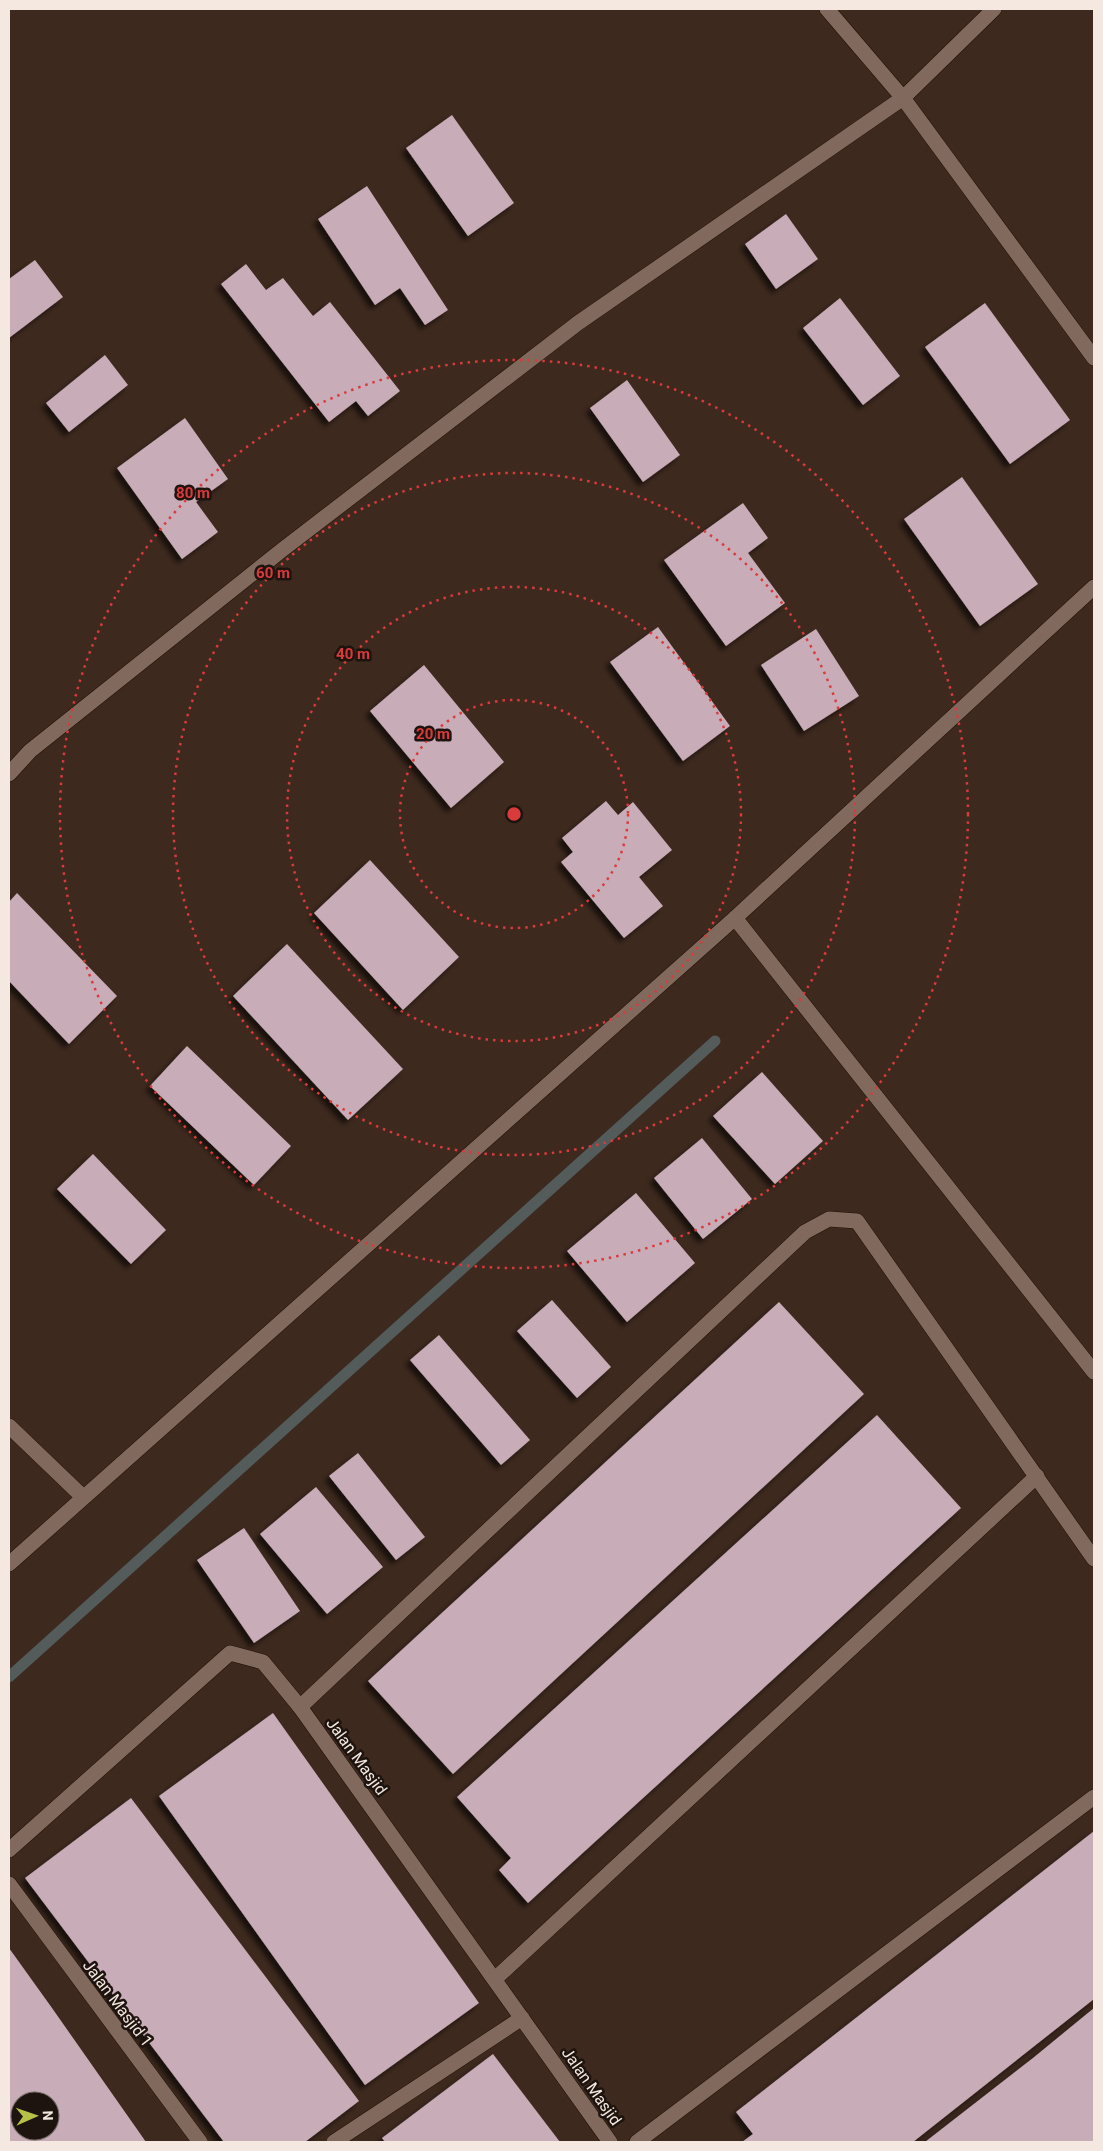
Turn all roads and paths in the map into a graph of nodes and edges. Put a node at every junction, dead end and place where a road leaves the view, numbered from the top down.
1 (827, 9) edge
2 (994, 9) edge
3 (903, 98) junction
4 (1094, 358) edge
5 (1094, 587) edge
6 (9, 774) edge
7 (735, 918) junction
8 (1094, 1372) edge
9 (9, 1426) edge
10 (1037, 1476) junction
11 (83, 1498) junction
12 (1094, 1559) edge
13 (9, 1564) edge
14 (300, 1707) junction
15 (1094, 1797) edge
16 (9, 1850) edge
17 (9, 1884) edge
18 (496, 1979) junction
19 (522, 2018) junction
20 (200, 2142) edge
21 (334, 2142) edge
22 (610, 2142) edge
23 (637, 2142) edge

1 - 3 street
2 - 3 street
3 - 4 street
3 - 6 street
5 - 7 street
7 - 8 street
7 - 11 street
9 - 11 street
10 - 12 street
10 - 14 street
10 - 18 street
11 - 13 street
14 - 16 street, Jalan Masjid
14 - 18 street, Jalan Masjid
15 - 23 street
17 - 20 street, Jalan Masjid 1
18 - 19 street, Jalan Masjid
19 - 21 street
19 - 22 street, Jalan Masjid

